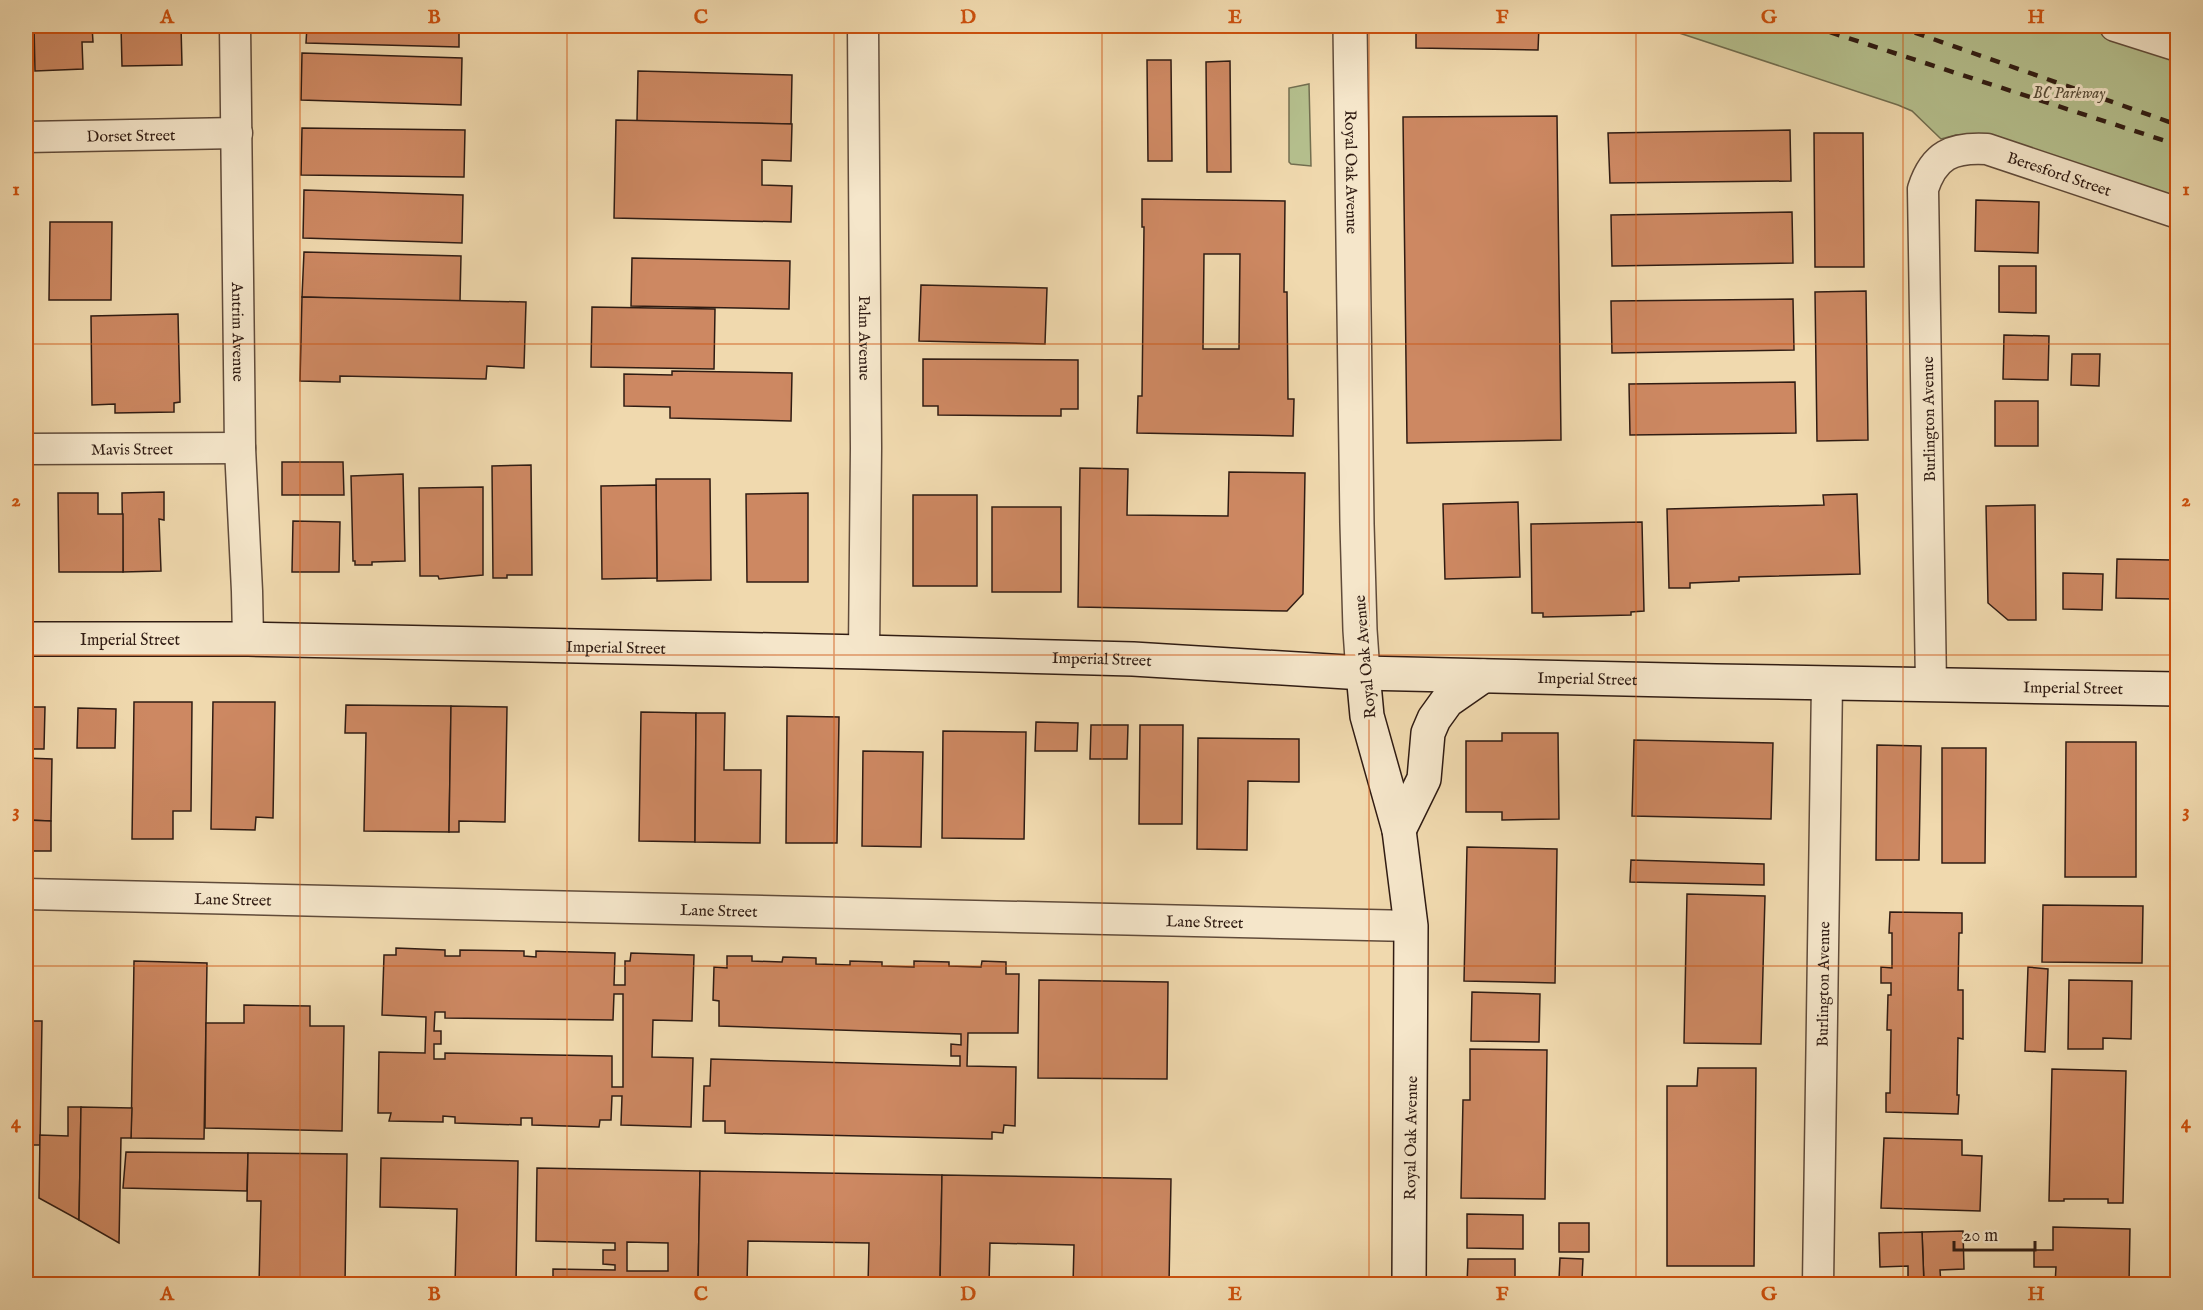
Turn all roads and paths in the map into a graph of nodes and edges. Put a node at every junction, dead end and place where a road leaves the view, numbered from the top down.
1 (235, 26) edge
2 (863, 26) edge
3 (1350, 26) edge
4 (2115, 26) edge
5 (2178, 46) edge
6 (237, 133) junction
7 (26, 136) edge
8 (1940, 158) joint
9 (2178, 213) edge
10 (240, 448) junction
11 (26, 449) edge
12 (26, 639) edge
13 (248, 639) junction
14 (864, 652) junction
15 (1363, 673) junction
16 (1483, 676) junction
17 (1827, 683) junction
18 (1931, 685) junction
19 (2178, 689) edge
20 (1399, 830) junction
21 (26, 894) edge
22 (1411, 926) junction
23 (1409, 1284) edge
24 (1818, 1284) edge

1 - 6 street, Antrim Avenue
2 - 14 street, Palm Avenue
3 - 15 main road, Royal Oak Avenue
4 - 5 street
6 - 7 street, Dorset Street
6 - 10 street, Antrim Avenue
8 - 9 street, Beresford Street
8 - 18 street, Burlington Avenue
10 - 11 street, Mavis Street
10 - 13 street, Antrim Avenue
12 - 13 main road, Imperial Street
13 - 14 main road, Imperial Street
14 - 15 main road, Imperial Street
15 - 16 main road, Imperial Street
15 - 20 main road, Royal Oak Avenue
16 - 17 main road, Imperial Street
16 - 20 main road
17 - 18 main road, Imperial Street
17 - 24 street, Burlington Avenue
18 - 19 main road, Imperial Street
20 - 22 main road, Royal Oak Avenue
21 - 22 street, Lane Street
22 - 23 main road, Royal Oak Avenue

